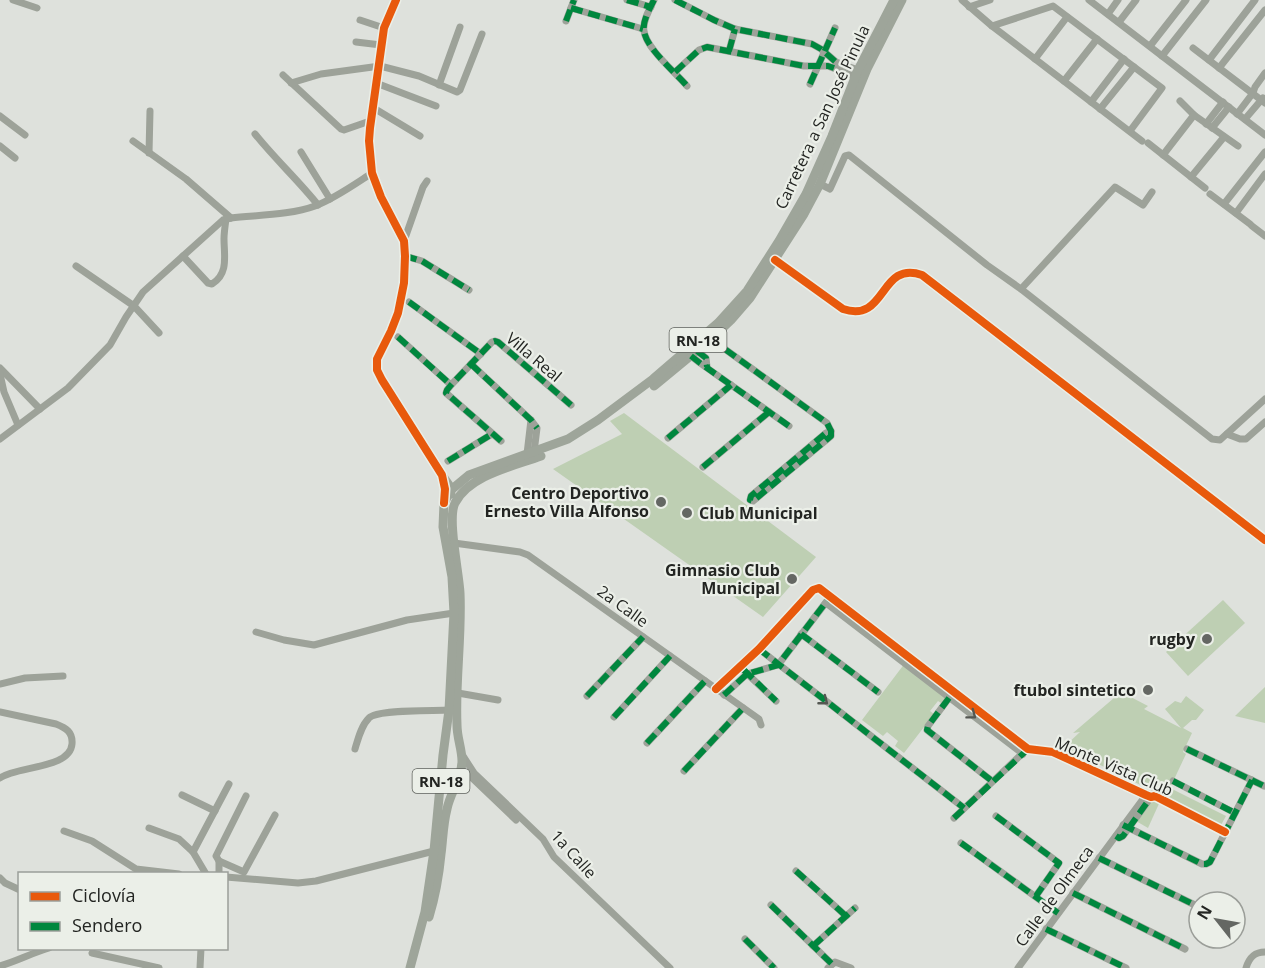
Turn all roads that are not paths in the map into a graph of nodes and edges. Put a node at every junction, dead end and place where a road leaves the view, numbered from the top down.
1 (13, 0) edge
2 (574, 0) edge
3 (627, 0) edge
4 (675, 0) edge
5 (894, 0) edge
6 (902, 0) edge
7 (955, 0) edge
8 (962, 0) edge
9 (990, 0) edge
10 (1089, 0) edge
11 (1118, 0) edge
12 (1186, 0) edge
13 (1206, 0) edge
14 (1256, 0) edge
15 (393, 1) edge
16 (1134, 1) edge
17 (652, 3) edge
18 (969, 7) junction
19 (37, 8) dead end
20 (571, 8) junction
21 (1265, 8) edge
22 (1108, 14) junction
23 (1067, 17) junction
24 (360, 20) dead end
25 (566, 21) dead end
26 (1119, 22) junction
27 (992, 26) junction
28 (1166, 26) junction
29 (460, 27) dead end
30 (384, 28) junction
31 (835, 28) dead end
32 (643, 29) junction
33 (735, 29) junction
34 (482, 34) dead end
35 (1178, 36) junction
36 (1097, 39) junction
37 (356, 42) dead end
38 (381, 45) junction
39 (1150, 46) junction
40 (1193, 48) dead end
41 (729, 51) junction
42 (824, 52) junction
43 (1162, 56) junction
44 (1035, 59) junction
45 (1124, 59) junction
46 (1209, 60) junction
47 (380, 66) junction
48 (818, 66) junction
49 (1134, 67) junction
50 (1219, 68) junction
51 (675, 72) junction
52 (857, 73) junction
53 (1265, 73) edge
54 (283, 75) dead end
55 (1064, 81) junction
56 (291, 83) junction
57 (376, 83) junction
58 (810, 84) dead end
59 (439, 85) junction
60 (687, 86) dead end
61 (1253, 93) junction
62 (1264, 99) edge
63 (1180, 101) dead end
64 (1091, 102) junction
65 (1226, 104) junction
66 (436, 106) dead end
67 (372, 107) junction
68 (1100, 109) junction
69 (150, 111) dead end
70 (1237, 114) junction
71 (1194, 115) junction
72 (0, 116) edge
73 (1245, 119) junction
74 (370, 121) junction
75 (1209, 126) junction
76 (1130, 131) junction
77 (255, 134) dead end
78 (25, 135) dead end
79 (1265, 135) edge
80 (420, 136) dead end
81 (1224, 137) junction
82 (133, 141) dead end
83 (0, 146) edge
84 (1238, 146) dead end
85 (301, 152) dead end
86 (149, 153) junction
87 (1163, 154) junction
88 (1264, 156) edge
89 (15, 158) dead end
90 (372, 173) junction
91 (1265, 174) edge
92 (1191, 177) junction
93 (427, 181) dead end
94 (820, 184) junction
95 (1138, 191) dead end
96 (1152, 192) dead end
97 (330, 199) junction
98 (1133, 199) junction
99 (1224, 204) junction
100 (318, 205) junction
101 (1236, 213) junction
102 (229, 218) junction
103 (1265, 236) edge
104 (404, 241) junction
105 (183, 256) junction
106 (405, 256) junction
107 (775, 260) junction
108 (76, 266) dead end
109 (1021, 289) junction
110 (469, 290) dead end
111 (409, 302) dead end
112 (134, 306) junction
113 (159, 333) dead end
114 (398, 337) dead end
115 (711, 339) junction
116 (480, 354) junction
117 (697, 354) junction
118 (471, 364) junction
119 (707, 367) junction
120 (0, 368) edge
121 (0, 374) edge
122 (451, 385) junction
123 (731, 385) junction
124 (1265, 399) edge
125 (571, 405) dead end
126 (40, 409) junction
127 (770, 412) junction
128 (1265, 422) edge
129 (18, 425) junction
130 (789, 426) dead end
131 (492, 434) junction
132 (1227, 434) junction
133 (668, 438) dead end
134 (0, 439) edge
135 (501, 441) dead end
136 (531, 453) junction
137 (448, 460) dead end
138 (703, 467) dead end
139 (442, 476) junction
140 (778, 477) dead end
141 (464, 479) junction
142 (451, 490) junction
143 (444, 503) junction
144 (453, 531) junction
145 (1265, 540) edge
146 (452, 548) junction
147 (828, 600) junction
148 (454, 613) junction
149 (256, 632) dead end
150 (801, 633) junction
151 (640, 639) junction
152 (759, 649) junction
153 (668, 659) junction
154 (908, 661) junction
155 (778, 665) junction
156 (740, 667) junction
157 (747, 674) junction
158 (63, 676) dead end
159 (0, 684) edge
160 (703, 684) junction
161 (716, 689) junction
162 (878, 692) dead end
163 (458, 693) junction
164 (724, 695) junction
165 (587, 696) dead end
166 (949, 698) junction
167 (498, 700) dead end
168 (776, 701) dead end
169 (743, 708) junction
170 (449, 710) junction
171 (0, 712) edge
172 (614, 717) dead end
173 (761, 724) dead end
174 (647, 743) dead end
175 (355, 749) dead end
176 (1187, 749) dead end
177 (1025, 751) junction
178 (443, 753) junction
179 (462, 754) junction
180 (684, 771) dead end
181 (441, 773) junction
182 (459, 774) junction
183 (0, 778) edge
184 (1251, 780) junction
185 (992, 781) junction
186 (1173, 781) dead end
187 (229, 784) dead end
188 (1264, 786) edge
189 (182, 795) dead end
190 (246, 796) dead end
191 (1148, 796) junction
192 (964, 808) junction
193 (215, 811) junction
194 (1235, 813) junction
195 (274, 815) dead end
196 (996, 816) dead end
197 (954, 818) dead end
198 (516, 820) dead end
199 (1126, 827) junction
200 (149, 828) dead end
201 (64, 831) dead end
202 (1225, 832) junction
203 (1114, 838) joint
204 (961, 843) dead end
205 (434, 850) junction
206 (193, 852) junction
207 (1099, 858) junction
208 (223, 862) junction
209 (796, 871) dead end
210 (143, 872) edge
211 (205, 872) edge
212 (219, 872) edge
213 (225, 872) edge
214 (228, 875) edge
215 (0, 878) edge
216 (18, 889) edge
217 (1073, 893) junction
218 (1035, 896) junction
219 (434, 900) junction
220 (1187, 901) edge
221 (771, 905) dead end
222 (855, 908) dead end
223 (1058, 913) junction
224 (846, 916) junction
225 (1046, 929) junction
226 (745, 939) dead end
227 (813, 946) junction
228 (1185, 949) dead end
229 (42, 950) edge
230 (201, 950) edge
231 (1265, 952) edge
232 (92, 953) dead end
233 (829, 964) edge
234 (0, 966) edge
235 (159, 968) edge
236 (200, 968) edge
237 (410, 968) edge
238 (414, 968) edge
239 (670, 968) edge
240 (774, 968) edge
241 (851, 968) edge
242 (1018, 968) edge
243 (1126, 968) edge
244 (1246, 968) edge

1 - 19 street
2 - 20 street
3 - 17 street
4 - 33 street
5 - 52 main road, Carretera a San José Pinula / RN-18
6 - 94 main road, Carretera a San José Pinula / RN-18
7 - 18 street
8 - 18 street
9 - 18 street
10 - 22 street
11 - 22 street
12 - 28 street
13 - 35 street
14 - 21 street
14 - 46 street
15 - 30 street
16 - 26 street
17 - 32 street
18 - 27 street
20 - 25 street
20 - 32 street
21 - 50 street
22 - 26 street
23 - 27 street
23 - 36 street
23 - 44 street
24 - 30 street
26 - 39 street
27 - 44 street
28 - 35 street
28 - 39 street
29 - 59 street
30 - 38 street
31 - 42 street
32 - 51 street
33 - 41 street
33 - 42 street
34 - 59 street
35 - 43 street
36 - 45 street
36 - 55 street
37 - 38 street
38 - 47 street
39 - 43 street
40 - 46 street
41 - 48 street
41 - 51 street
42 - 48 street
42 - 52 street
43 - 65 street
44 - 55 street
45 - 49 street
45 - 64 street
46 - 50 street
47 - 56 street
47 - 57 street
47 - 59 street
48 - 52 street
48 - 58 street
49 - 68 street
49 - 76 street
50 - 61 street
51 - 60 street
52 - 136 main road, Carretera a San José Pinula / RN-18
53 - 61 street
54 - 56 street
55 - 64 street
56 - 74 street
57 - 66 street
57 - 67 street
61 - 62 street
61 - 70 street
62 - 73 street
63 - 71 street
64 - 68 street
65 - 70 street
65 - 75 street
67 - 74 street
67 - 80 street
68 - 76 street
69 - 86 street
70 - 73 street
71 - 75 street
71 - 87 street
72 - 78 street
73 - 79 street
74 - 90 street
75 - 81 street
76 - 87 street
77 - 100 street
81 - 84 street
81 - 92 street
82 - 86 street
83 - 89 street
85 - 97 street
86 - 102 street
87 - 92 street
88 - 99 street
90 - 97 street
90 - 104 street
91 - 101 street
92 - 99 street
93 - 104 street
94 - 107 main road, Carretera a San José Pinula / RN-18
94 - 109 street
95 - 98 street
96 - 98 street
97 - 100 street
98 - 109 street
99 - 101 street
100 - 102 street
101 - 103 street
102 - 105 street
102 - 105 street
104 - 106 street
105 - 112 street
106 - 110 street
106 - 139 street
107 - 115 main road, Carretera a San José Pinula / RN-18
107 - 145 street
108 - 112 street
109 - 132 street
111 - 116 street, Villa Real
112 - 113 street
112 - 126 street
114 - 122 street
115 - 117 main road, Carretera a San José Pinula / RN-18
115 - 140 street
116 - 118 street, Villa Real
116 - 125 street, Villa Real
117 - 119 street
117 - 119 street
117 - 144 main road, Carretera a San José Pinula / RN-18
118 - 122 street, Villa Real
118 - 136 street
119 - 123 street
120 - 126 street
121 - 129 street
122 - 131 street
123 - 127 street
123 - 133 street
124 - 132 street
126 - 129 street
127 - 130 street
127 - 138 street
128 - 132 street
129 - 134 street
131 - 135 street
131 - 137 street
136 - 141 main road, Carretera a San José Pinula / RN-18
139 - 141 street
139 - 142 main road
139 - 143 street
141 - 142 main road, Carretera a San José Pinula / RN-18
142 - 143 main road, Carretera a San José Pinula / RN-18
142 - 144 main road
143 - 146 main road, Carretera a San José Pinula / RN-18
144 - 146 main road, Carretera a San José Pinula / RN-18
146 - 148 main road, Carretera a San José Pinula / RN-18
146 - 151 street, 2a Calle
146 - 163 main road, Carretera a San José Pinula / RN-18
147 - 150 street
147 - 152 street
147 - 154 street, Monte Vista Club
148 - 149 street
148 - 170 main road, Carretera a San José Pinula / RN-18
150 - 155 street
150 - 162 street
151 - 153 street, 2a Calle
151 - 165 street
152 - 155 street
152 - 156 street
153 - 160 street, 2a Calle
153 - 172 street
154 - 166 street, Monte Vista Club
154 - 177 street, Monte Vista Club
155 - 157 street
155 -> 192 street
156 - 157 street
156 - 161 street
157 - 164 street
157 - 168 street
158 - 159 street
160 - 161 street, 2a Calle
160 - 174 street
161 - 164 street, 2a Calle
163 - 167 street
163 - 179 main road, Carretera a San José Pinula / RN-18
164 - 169 street, 2a Calle
166 -> 177 street, Monte Vista Club
166 - 185 street
169 - 173 street, 2a Calle
169 - 180 street
170 - 175 street
170 - 178 main road, Carretera a San José Pinula / RN-18
171 - 183 street
176 - 184 street
177 - 185 street
177 - 191 street, Monte Vista Club
178 - 179 main road
178 - 181 main road, Carretera a San José Pinula / RN-18
179 - 182 main road, Carretera a San José Pinula / RN-18
179 - 239 street, 1a Calle
181 - 182 main road
181 - 205 main road, Carretera a San José Pinula / RN-18
182 - 198 street
182 - 219 main road, Carretera a San José Pinula / RN-18
184 - 188 street
184 - 194 street
185 - 192 street
186 - 194 street, Monte Vista Club
187 - 193 street
189 - 193 street
190 - 208 street
191 - 199 street, Monte Vista Club
191 - 202 street, Monte Vista Club
192 - 197 street
193 - 206 street
194 - 202 street
195 - 208 street
196 - 218 street
199 - 202 street
199 - 203 street, Monte Vista Club
200 - 206 street
201 - 210 street
203 - 207 street, Calle de Olmeca
204 - 218 street
205 - 214 street
205 - 219 main road
205 - 237 main road, Carretera a San José Pinula / RN-18
206 - 211 street
207 - 217 street, Calle de Olmeca
207 - 220 street
208 - 212 street
208 - 213 street
209 - 224 street
215 - 216 street
217 - 223 street, Calle de Olmeca
217 - 228 street
218 - 223 street
219 - 238 main road, Carretera a San José Pinula / RN-18
221 - 227 street
222 - 224 street
223 - 225 street, Calle de Olmeca
224 - 227 street
225 - 242 street, Calle de Olmeca
225 - 243 street
226 - 240 street
227 - 233 street
229 - 234 street
230 - 236 street
231 - 244 street
232 - 235 street
233 - 241 street

